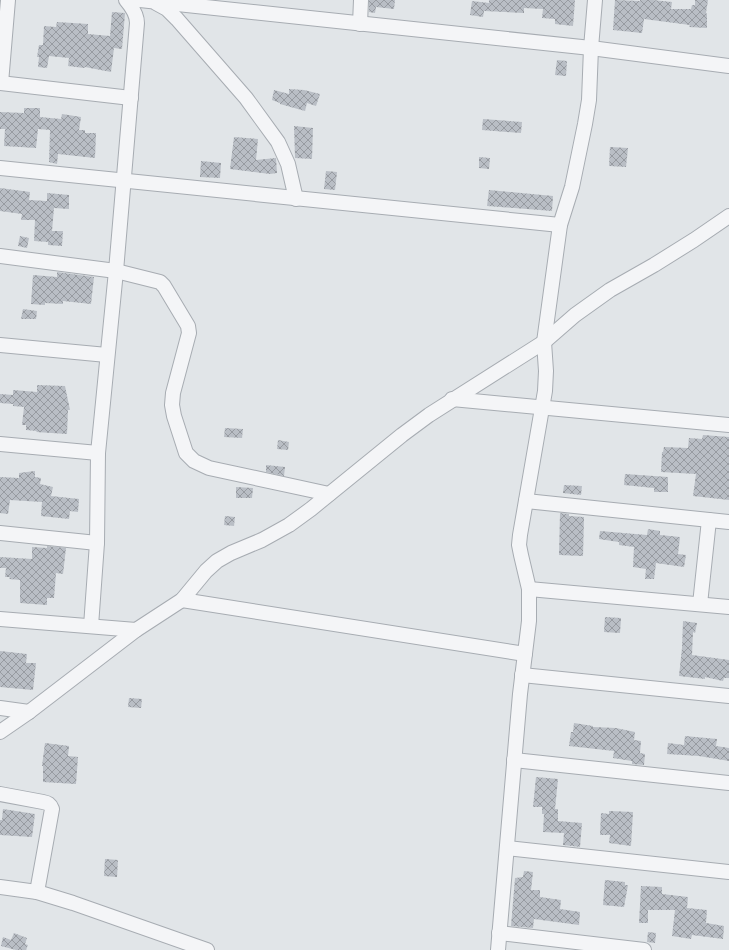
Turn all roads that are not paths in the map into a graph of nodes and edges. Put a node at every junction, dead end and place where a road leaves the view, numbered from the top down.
1 (8, 0) edge
2 (126, 0) edge
3 (140, 0) edge
4 (361, 0) edge
5 (595, 0) edge
6 (154, 2) junction
7 (360, 24) junction
8 (591, 48) junction
9 (729, 66) edge
10 (1, 83) edge
11 (131, 98) junction
12 (0, 168) edge
13 (124, 180) junction
14 (296, 199) junction
15 (729, 216) edge
16 (560, 225) junction
17 (0, 256) edge
18 (116, 271) junction
19 (544, 342) junction
20 (0, 345) edge
21 (107, 355) junction
22 (452, 400) junction
23 (542, 407) junction
24 (729, 425) edge
25 (0, 444) edge
26 (98, 453) junction
27 (329, 494) junction
28 (526, 501) junction
29 (709, 520) junction
30 (729, 522) edge
31 (0, 533) edge
32 (97, 543) junction
33 (529, 589) junction
34 (182, 600) junction
35 (700, 604) junction
36 (729, 607) edge
37 (0, 618) edge
38 (91, 626) junction
39 (136, 630) junction
40 (525, 654) junction
41 (522, 675) junction
42 (729, 696) edge
43 (0, 708) edge
44 (28, 712) junction
45 (0, 732) edge
46 (514, 760) junction
47 (729, 783) edge
48 (0, 794) edge
49 (507, 848) junction
50 (729, 872) edge
51 (0, 887) edge
52 (37, 892) junction
53 (499, 933) junction
54 (207, 950) edge
55 (498, 950) edge
56 (644, 950) edge

1 - 10 street
2 - 11 street
3 - 6 street
4 - 7 street
5 - 8 street
6 - 7 street
6 - 14 street
7 - 8 street
8 - 9 street
8 - 16 street
10 - 11 street
11 - 13 street
12 - 13 street
13 - 14 street
13 - 18 street
14 - 16 street
15 - 19 street
16 - 19 street
17 - 18 street
18 - 21 street
18 - 27 street
19 - 22 street
19 - 23 street
20 - 21 street
21 - 26 street
22 - 23 street
22 - 27 street
23 - 24 street
23 - 28 street
25 - 26 street
26 - 32 street
27 - 34 street
28 - 29 street
28 - 33 street
29 - 30 street
29 - 35 street
31 - 32 street
32 - 38 street
33 - 35 street
33 - 40 street
34 - 39 street
34 - 40 street
35 - 36 street
37 - 38 street
38 - 39 street
39 - 44 street
40 - 41 street
41 - 42 street
41 - 46 street
43 - 44 street
44 - 45 street
46 - 47 street
46 - 49 street
48 - 52 street
49 - 50 street
49 - 53 street
51 - 52 street
52 - 54 street
53 - 55 street
53 - 56 street

